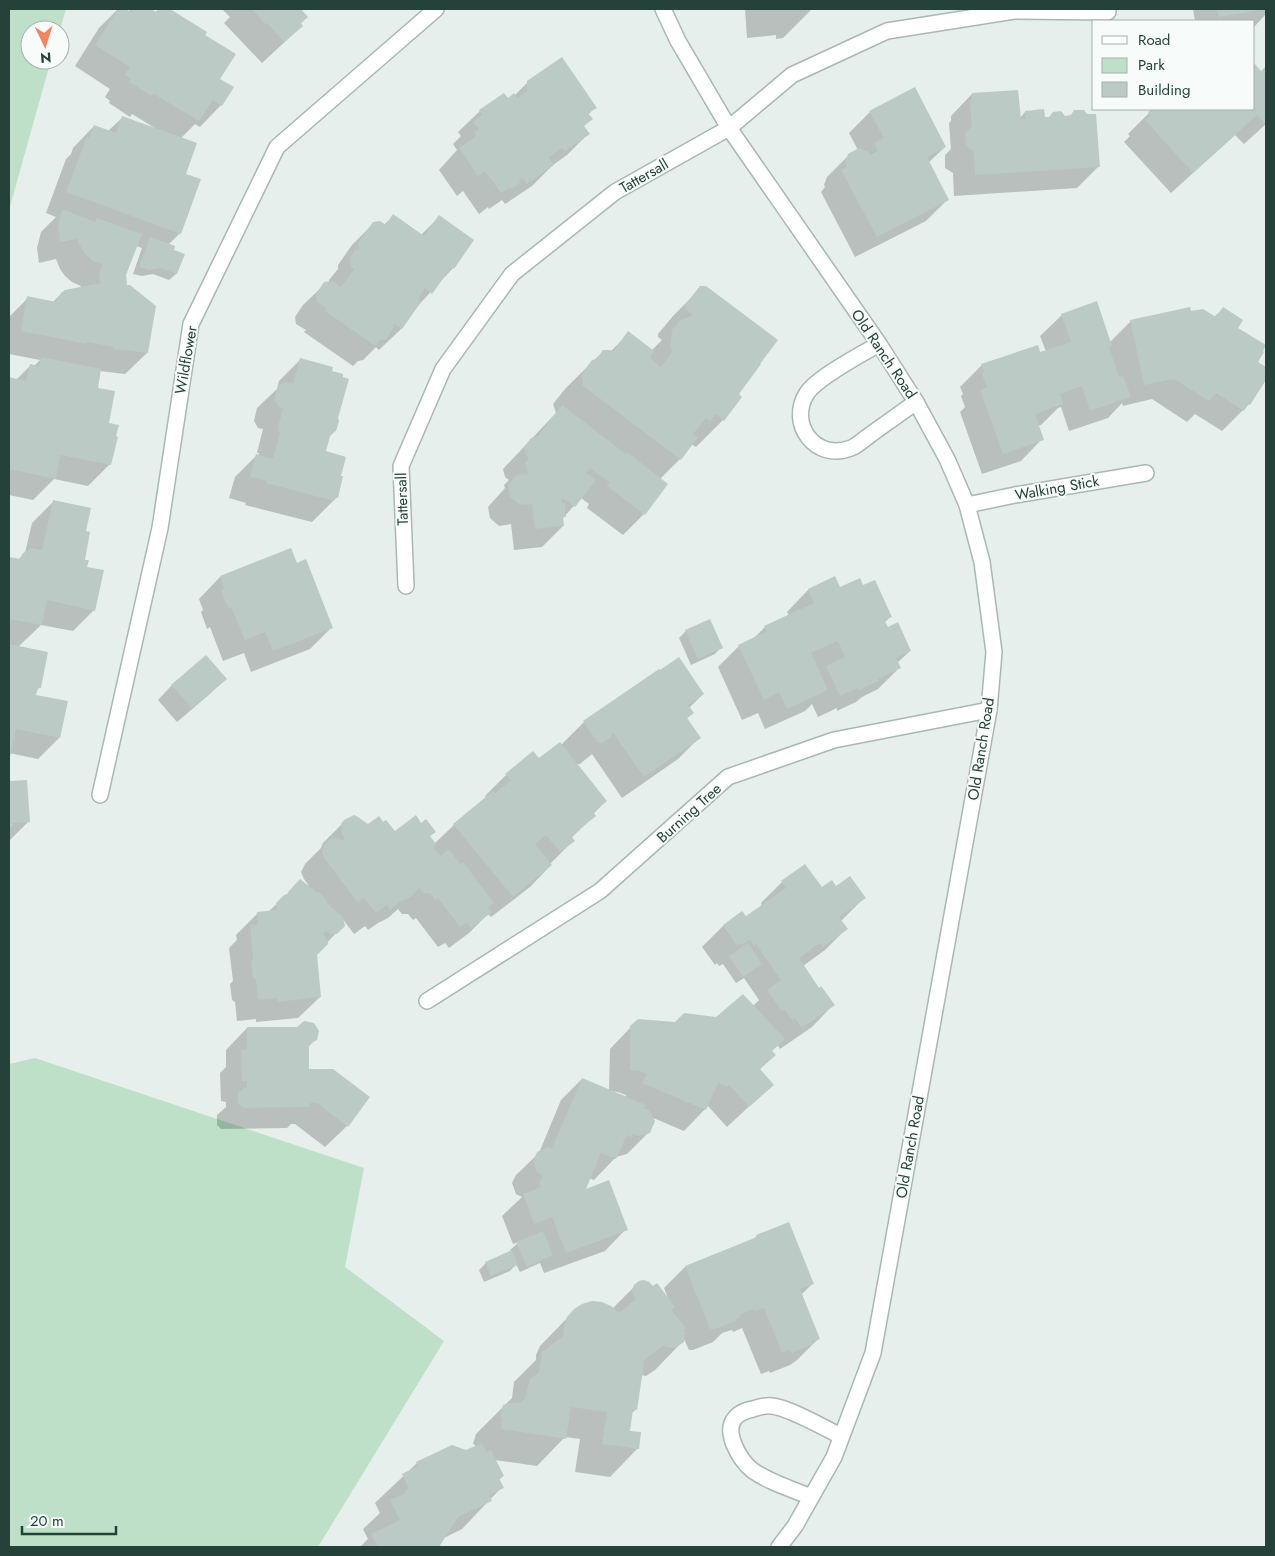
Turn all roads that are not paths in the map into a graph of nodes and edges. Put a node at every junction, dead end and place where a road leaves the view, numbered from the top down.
1 (436, 9) edge
2 (663, 9) edge
3 (1108, 12) dead end
4 (729, 128) junction
5 (879, 344) junction
6 (916, 402) junction
7 (1146, 473) dead end
8 (967, 505) junction
9 (406, 586) dead end
10 (989, 710) junction
11 (100, 795) dead end
12 (427, 1001) dead end
13 (841, 1436) junction
14 (811, 1497) junction
15 (779, 1547) edge

1 - 11 street, Wildflower
2 - 4 street, Old Ranch Road
3 - 4 street, Tattersall
4 - 5 street, Old Ranch Road
4 - 9 street, Tattersall
5 - 6 street, Old Ranch Road
5 - 6 street
6 - 8 street, Old Ranch Road
7 - 8 street, Walking Stick
8 - 10 street, Old Ranch Road
10 - 12 street, Burning Tree
10 - 13 street, Old Ranch Road
13 - 14 street, Old Ranch Road
13 - 14 street
14 - 15 street, Old Ranch Road

